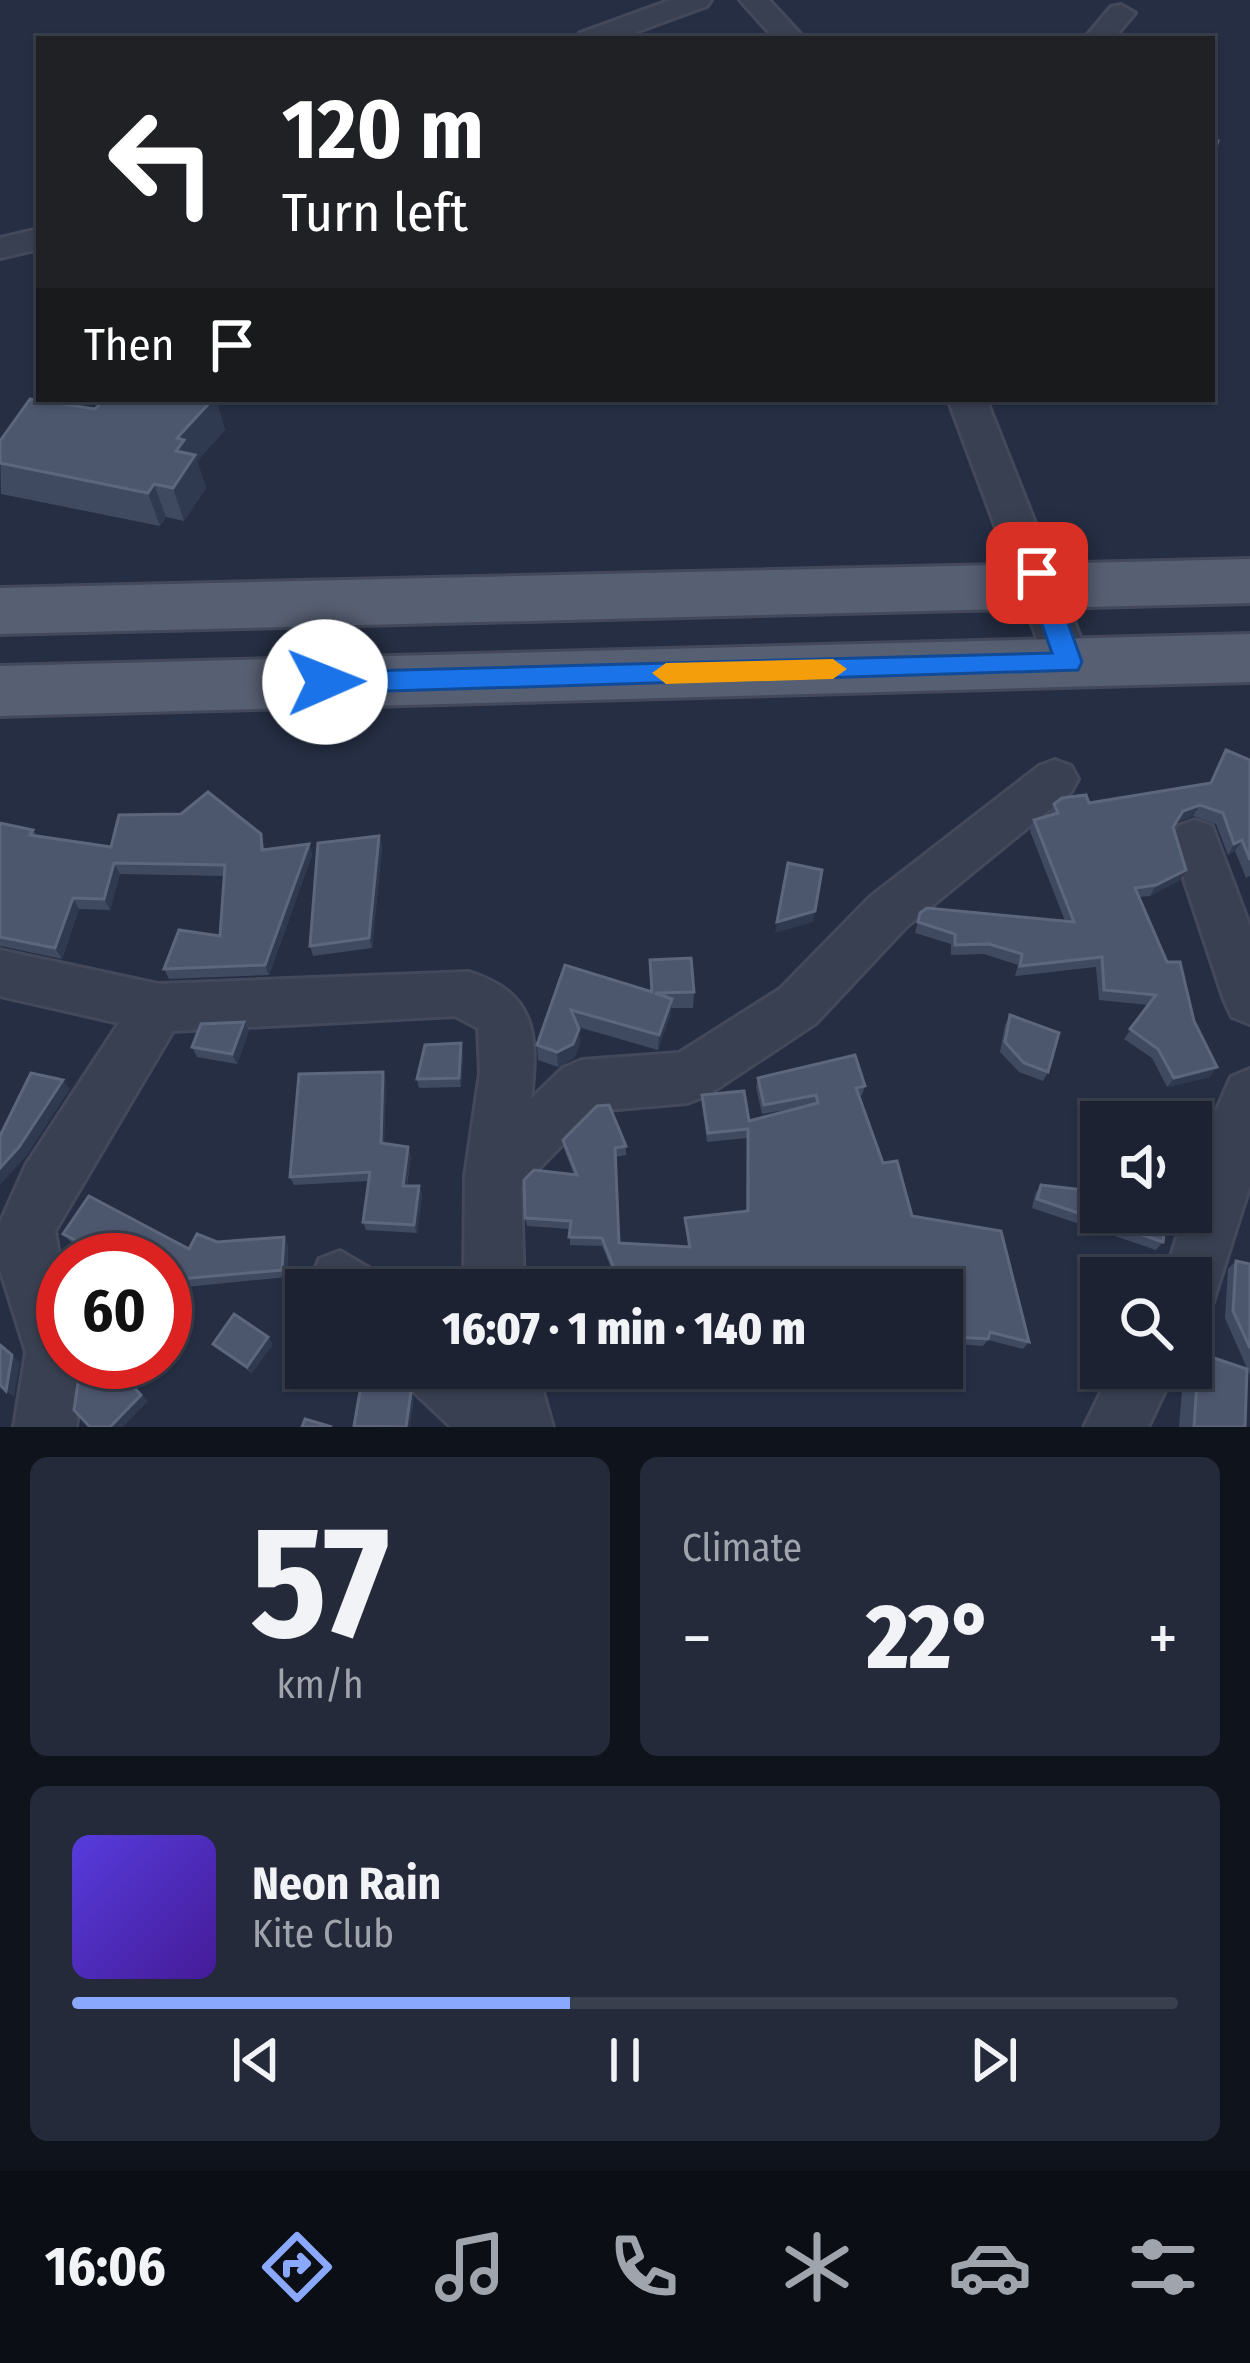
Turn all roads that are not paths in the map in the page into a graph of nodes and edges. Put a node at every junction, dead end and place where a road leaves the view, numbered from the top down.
1 (698, 0) edge
2 (754, 0) edge
3 (1120, 13) dead end
4 (598, 36) edge
5 (788, 36) edge
6 (1101, 36) edge
7 (36, 240) edge
8 (0, 248) edge
9 (36, 261) edge
10 (0, 265) edge
11 (968, 402) edge
12 (1250, 581) edge
13 (1043, 587) junction
14 (0, 611) edge
15 (1250, 658) edge
16 (1068, 662) junction
17 (0, 692) edge
18 (1054, 779) dead end
19 (1218, 869) edge
20 (0, 973) edge
21 (1250, 1000) edge
22 (158, 1008) junction
23 (1250, 1095) edge
24 (494, 1176) junction
25 (13, 1236) edge
26 (1199, 1257) edge
27 (494, 1269) edge
28 (456, 1389) edge
29 (512, 1389) edge
30 (1135, 1389) edge
31 (44, 1427) edge
32 (496, 1427) edge
33 (522, 1427) edge
34 (1114, 1427) edge

1 - 4 street
2 - 5 street
3 - 6 street
7 - 8 street
9 - 10 street
11 - 13 street
12 - 13 main road
13 - 14 main road
13 - 16 street
15 - 16 main road
16 - 17 main road
18 - 24 street
19 - 21 street
20 - 22 street
22 - 24 street
22 - 25 street
23 - 26 street
24 - 27 street
25 - 31 street
28 - 32 street
29 - 33 street
30 - 34 street

